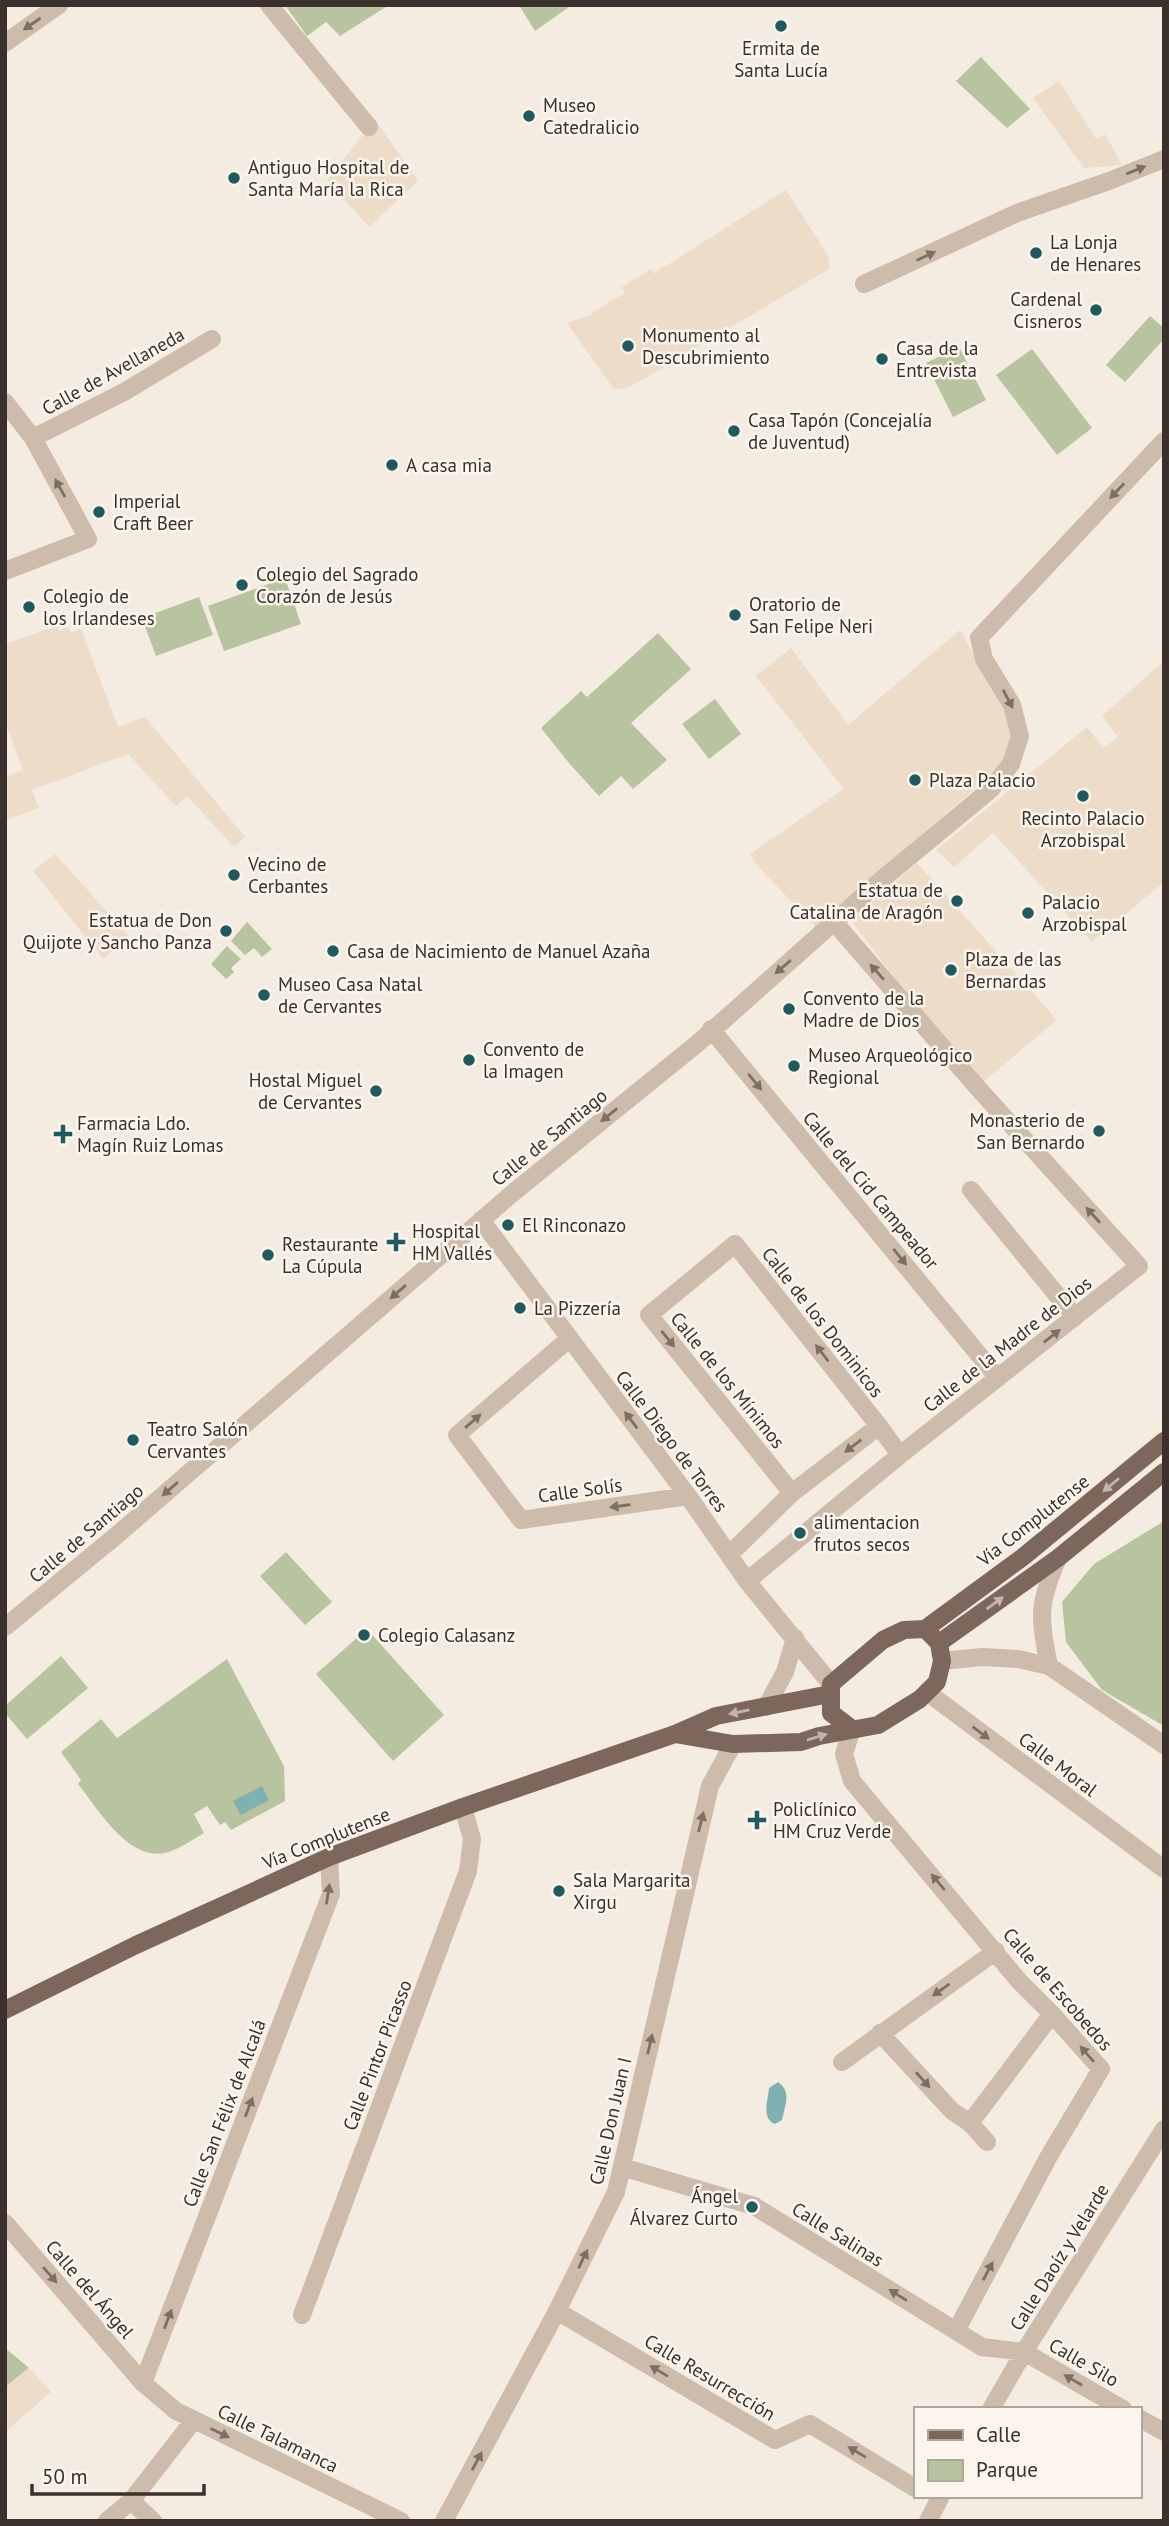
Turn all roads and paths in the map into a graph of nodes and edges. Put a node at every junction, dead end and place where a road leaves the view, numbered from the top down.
1 (59, 5) edge
2 (269, 5) edge
3 (5, 44) edge
4 (369, 127) dead end
5 (1164, 159) edge
6 (864, 284) dead end
7 (212, 339) dead end
8 (5, 402) edge
9 (33, 438) junction
10 (1164, 441) edge
11 (5, 572) edge
12 (834, 922) junction
13 (711, 1029) junction
14 (971, 1190) dead end
15 (481, 1220) junction
16 (735, 1244) joint
17 (1075, 1317) junction
18 (569, 1339) junction
19 (998, 1378) junction
20 (879, 1426) junction
21 (1164, 1441) edge
22 (900, 1455) junction
23 (1164, 1472) edge
24 (792, 1493) junction
25 (688, 1496) junction
26 (730, 1554) junction
27 (1058, 1558) junction
28 (747, 1581) junction
29 (5, 1627) edge
30 (925, 1629) junction
31 (795, 1638) junction
32 (939, 1643) junction
33 (943, 1661) junction
34 (1049, 1665) junction
35 (830, 1689) junction
36 (927, 1692) junction
37 (766, 1707) junction
38 (852, 1729) junction
39 (675, 1734) junction
40 (733, 1744) junction
41 (1164, 1745) edge
42 (463, 1807) junction
43 (329, 1857) junction
44 (1164, 1869) edge
45 (996, 1951) junction
46 (5, 2010) edge
47 (1052, 2014) junction
48 (880, 2033) junction
49 (842, 2062) dead end
50 (970, 2123) junction
51 (1164, 2129) edge
52 (987, 2142) dead end
53 (622, 2167) junction
54 (5, 2223) edge
55 (557, 2311) junction
56 (302, 2315) dead end
57 (956, 2331) junction
58 (1024, 2352) junction
59 (143, 2383) junction
60 (992, 2407) edge
61 (1120, 2407) edge
62 (1141, 2419) edge
63 (194, 2420) junction
64 (1164, 2432) edge
65 (914, 2487) edge
66 (936, 2498) edge
67 (131, 2501) junction
68 (107, 2521) edge
69 (153, 2521) edge
70 (401, 2521) edge
71 (444, 2521) edge
72 (928, 2521) edge

1 -> 3 street
2 - 4 street
6 -> 5 street
7 - 9 street, Calle de Avellaneda
8 - 9 street
11 -> 9 street
10 -> 12 street, Calle de Santiago
12 -> 13 street, Calle de Santiago
17 -> 12 street, Calle de la Madre de Dios
13 -> 15 street, Calle de Santiago
13 -> 19 street, Calle del Cid Campeador
14 - 17 street
15 - 18 street, Calle Diego de Torres
15 -> 29 street, Calle de Santiago
20 -> 16 street, Calle de los Dominicos
16 -> 24 street, Calle de los Mínimos
19 -> 17 street, Calle de la Madre de Dios
25 -> 18 street, Calle Diego de Torres
25 -> 18 street, Calle Solís
19 - 22 street, Calle de la Madre de Dios
20 - 22 street
20 -> 24 street
21 -> 30 main road, Vía Complutense
22 - 28 street, Calle de la Madre de Dios
23 - 27 main road
24 - 26 street
25 - 26 street, Calle Diego de Torres
26 - 28 street, Calle Diego de Torres
32 -> 27 main road
27 - 34 street
28 - 31 street, Calle Diego de Torres
30 - 32 main road
30 - 35 main road
31 - 35 street, Calle Diego de Torres
31 - 37 street
32 - 33 main road
33 - 34 street
33 - 36 main road
34 - 41 street
35 - 37 main road, Vía Complutense
35 - 38 main road
36 - 38 main road, Vía Complutense
36 -> 44 street, Calle Moral
37 -> 39 main road, Vía Complutense
40 -> 38 main road, Vía Complutense
45 -> 38 street, Calle de Escobedos
39 - 40 main road, Vía Complutense
39 - 42 main road, Vía Complutense
53 -> 40 street, Calle Don Juan I
42 - 43 main road, Vía Complutense
42 - 56 street, Calle Pintor Picasso
43 - 46 main road, Vía Complutense
59 -> 43 street, Calle San Félix de Alcalá
45 - 47 street, Calle de Escobedos
45 -> 48 street
47 - 50 street
57 -> 47 street, Calle de Escobedos
48 - 49 street
48 -> 50 street
50 - 52 street
51 - 58 street, Calle Daoíz y Velarde
55 -> 53 street, Calle Don Juan I
57 -> 53 street, Calle Salinas
54 -> 59 street, Calle del Ángel
65 -> 55 street, Calle Resurrección
71 -> 55 street, Calle Don Juan I
57 - 58 street, Calle Salinas
58 - 60 street, Calle Daoíz y Velarde
61 -> 58 street, Calle Silo
59 - 63 street, Calle Talamanca
62 - 64 street
63 - 67 street
63 -> 70 street, Calle Talamanca
66 - 72 street
67 - 68 street
67 - 69 street

